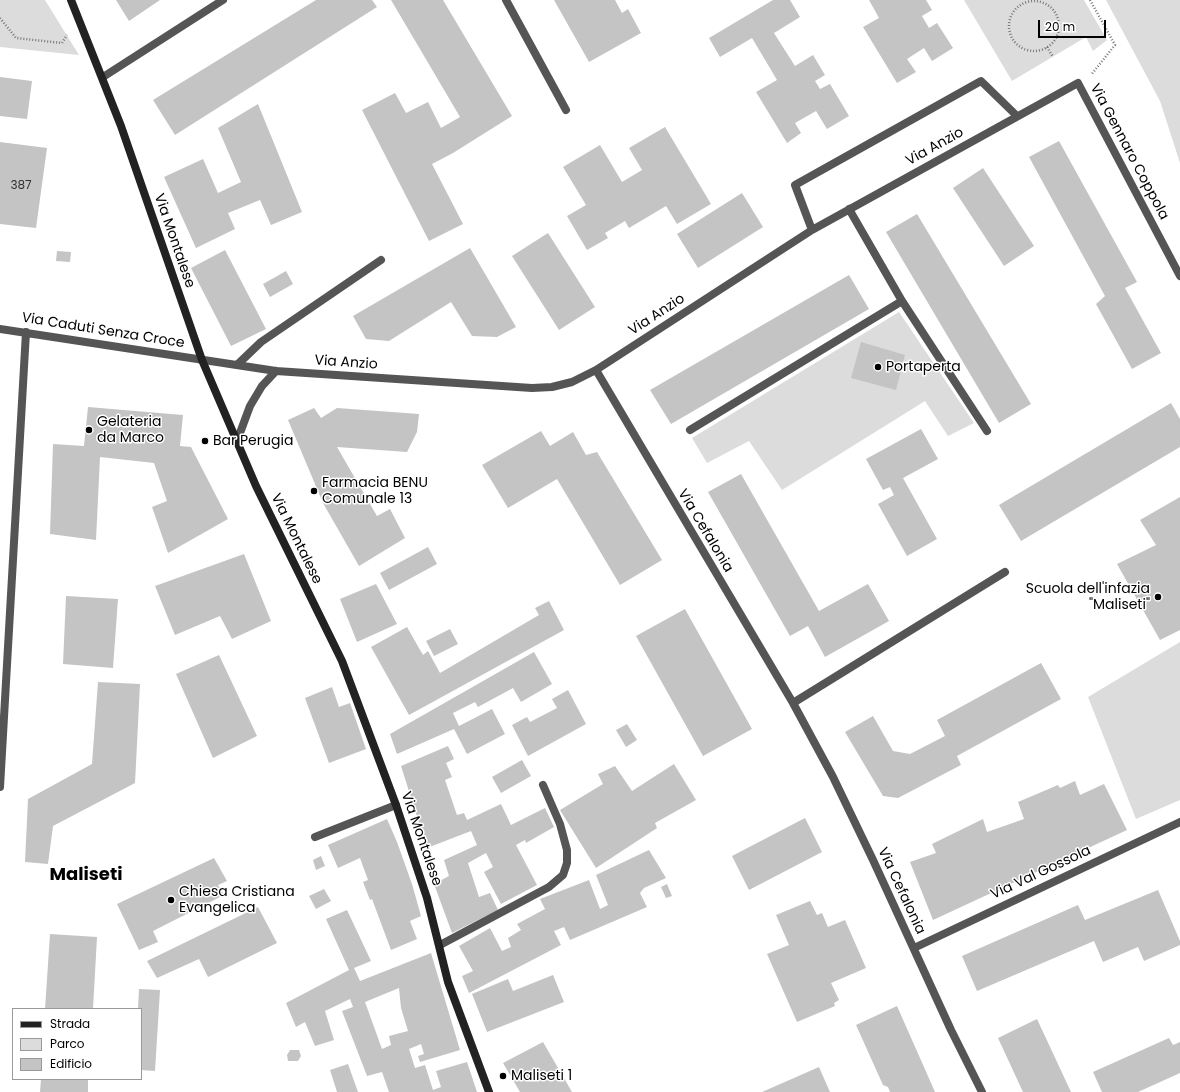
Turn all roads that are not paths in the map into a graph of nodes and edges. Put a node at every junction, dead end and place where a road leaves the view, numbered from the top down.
1 (71, 0) edge
2 (223, 0) edge
3 (506, 0) edge
4 (103, 77) junction
5 (1078, 83) joint
6 (566, 110) dead end
7 (1017, 116) junction
8 (849, 209) junction
9 (812, 230) junction
10 (381, 260) dead end
11 (1180, 276) edge
12 (902, 301) junction
13 (0, 329) edge
14 (26, 332) junction
15 (202, 360) junction
16 (237, 366) junction
17 (596, 370) junction
18 (276, 371) junction
19 (690, 430) dead end
20 (987, 431) dead end
21 (237, 441) junction
22 (1005, 572) dead end
23 (793, 703) junction
24 (543, 785) dead end
25 (0, 787) edge
26 (396, 805) junction
27 (1180, 822) edge
28 (315, 837) dead end
29 (440, 945) junction
30 (914, 948) junction
31 (489, 1092) edge
32 (982, 1092) edge

1 - 4 street, Via Montalese
2 - 4 street
3 - 6 street
4 - 15 street, Via Montalese
5 - 7 street, Via Anzio
5 - 11 street, Via Gennaro Coppola
7 - 8 street, Via Anzio
7 - 9 street
8 - 9 street, Via Anzio
8 - 12 street
9 - 17 street, Via Anzio
10 - 16 street
12 - 19 street
12 - 20 street
13 - 14 street, Via Caduti Senza Croce
14 - 15 street, Via Caduti Senza Croce
14 - 25 street
15 - 16 street, Via Anzio
15 - 21 street, Via Montalese
16 - 18 street, Via Anzio
17 - 18 street, Via Anzio
17 - 23 street, Via Cefalonia
18 - 21 street
21 - 26 street, Via Montalese
22 - 23 street
23 - 30 street, Via Cefalonia
24 - 29 street
26 - 28 street
26 - 29 street, Via Montalese
27 - 30 street, Via Val Gossola
29 - 31 street, Via Montalese
30 - 32 street, Via Cefalonia

